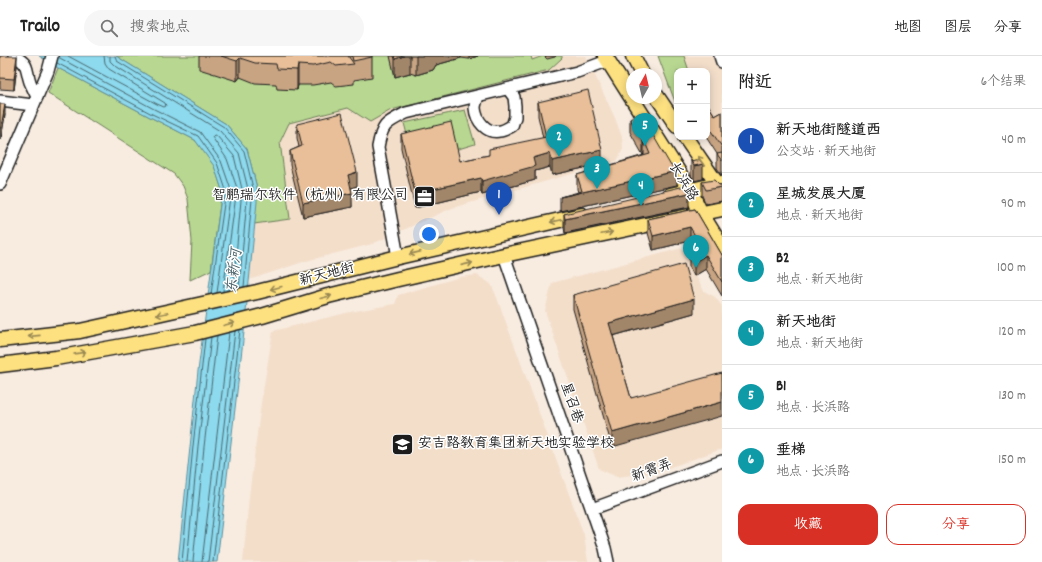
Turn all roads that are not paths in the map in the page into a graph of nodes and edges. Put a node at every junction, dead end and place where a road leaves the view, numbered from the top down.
1 (14, 56) edge
2 (52, 56) edge
3 (633, 56) edge
4 (720, 56) edge
5 (606, 58) edge
6 (722, 62) edge
7 (639, 68) edge
8 (508, 89) junction
9 (478, 96) junction
10 (0, 101) edge
11 (35, 101) junction
12 (662, 104) edge
13 (674, 122) edge
14 (687, 140) edge
15 (4, 164) edge
16 (0, 184) edge
17 (720, 186) edge
18 (690, 190) junction
19 (659, 197) edge
20 (722, 209) edge
21 (597, 211) edge
22 (701, 213) junction
23 (722, 247) edge
24 (504, 255) junction
25 (398, 256) junction
26 (0, 340) edge
27 (0, 365) edge
28 (722, 461) edge
29 (592, 509) junction
30 (608, 562) edge

1 - 11 street
2 - 11 street
3 - 7 main road
4 - 6 street
5 - 8 street
5 - 18 main road, 长浜路
8 - 9 street
8 - 9 street
9 - 25 street
10 - 11 street
11 - 15 street
12 - 13 main road
17 -> 14 main road, 长浜路
15 - 16 street
17 - 18 main road
18 - 19 main road
18 - 22 main road, 长浜路
20 - 22 main road, 新天地街
21 -> 25 main road, 新天地街
22 - 23 main road, 长浜路
24 -> 22 main road, 新天地街
27 -> 24 main road, 新天地街
24 - 29 street, 星召巷
25 -> 26 main road, 新天地街
28 - 29 street, 新霄弄
29 - 30 street, 星召巷

